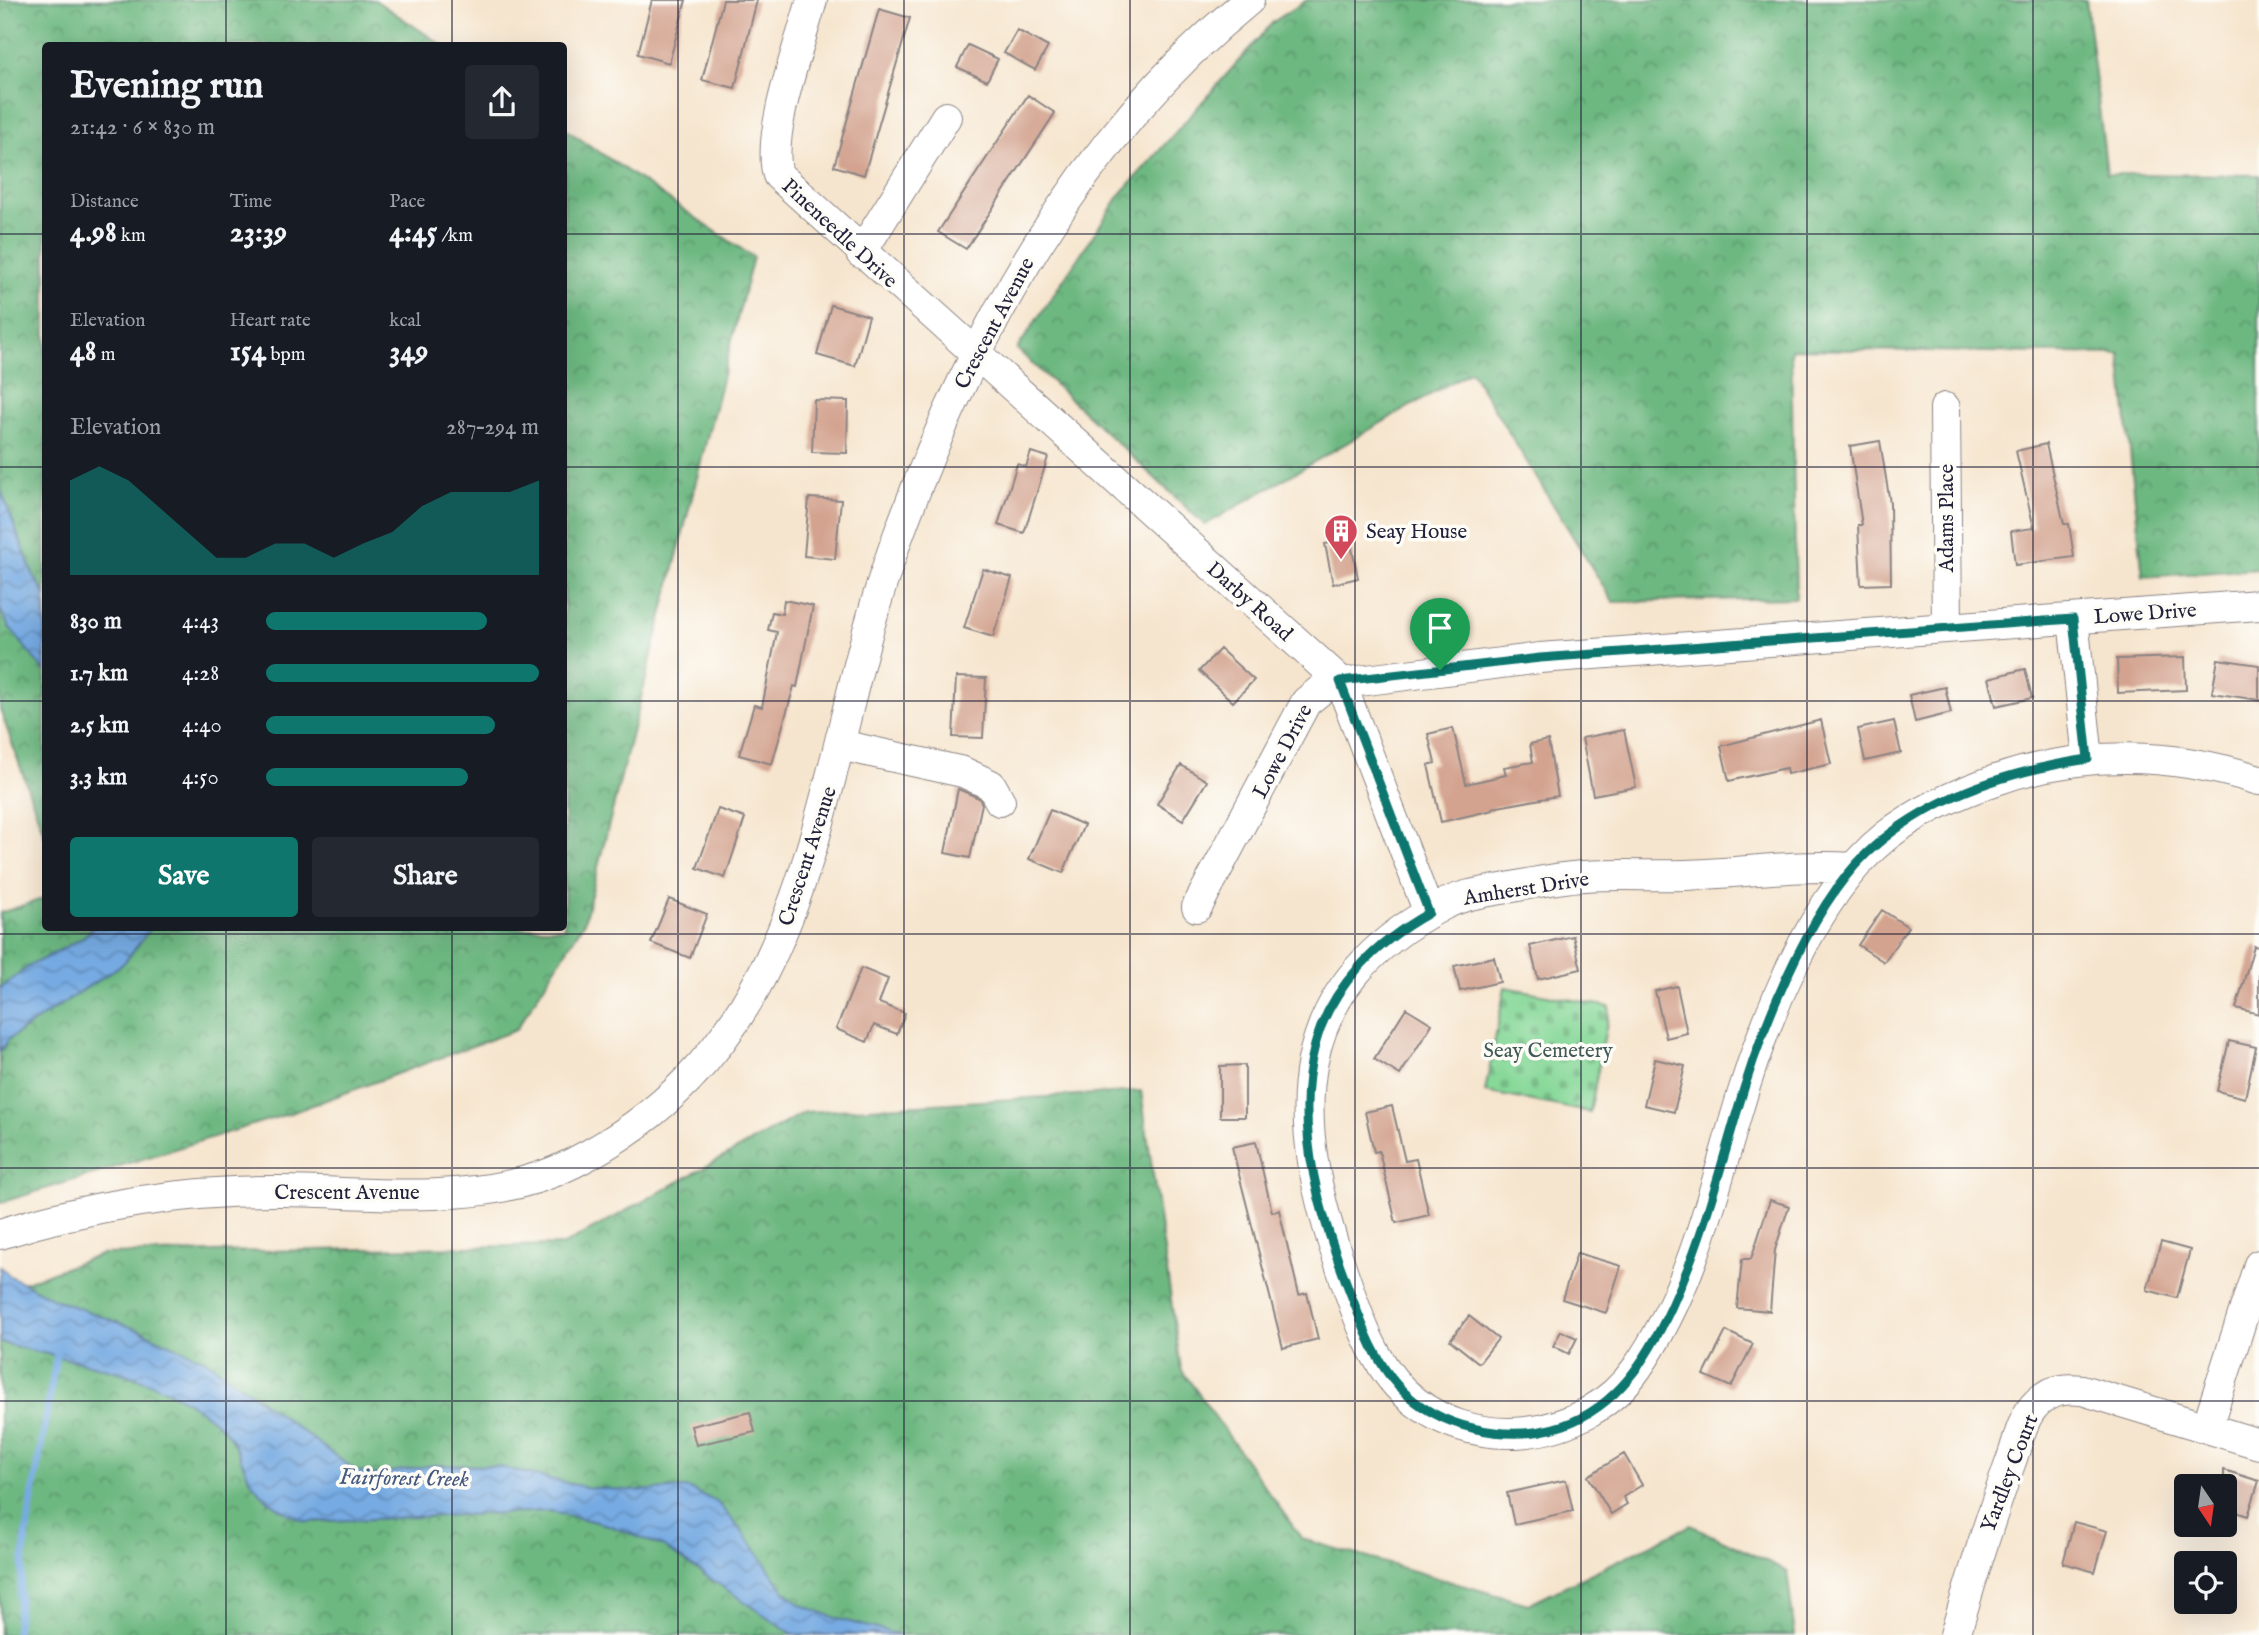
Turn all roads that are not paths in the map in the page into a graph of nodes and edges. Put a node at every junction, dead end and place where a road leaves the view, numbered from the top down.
1 (812, 0) edge
2 (1249, 0) edge
3 (946, 117) dead end
4 (861, 253) junction
5 (974, 355) junction
6 (1945, 408) dead end
7 (2259, 605) edge
8 (2073, 619) junction
9 (1947, 628) junction
10 (1340, 681) junction
11 (840, 745) junction
12 (2088, 759) junction
13 (2259, 780) edge
14 (1000, 802) dead end
15 (1853, 868) junction
16 (1198, 907) dead end
17 (1429, 913) junction
18 (0, 1234) edge
19 (2259, 1265) edge
20 (2207, 1427) junction
21 (2259, 1444) edge
22 (1955, 1635) edge

1 - 4 street, Pineneedle Drive
2 - 5 street, Crescent Avenue
3 - 4 street
4 - 5 street, Pineneedle Drive
5 - 10 street, Darby Road
5 - 11 street, Crescent Avenue
6 - 9 street, Adams Place
7 - 8 street, Lowe Drive
8 - 9 street, Lowe Drive
8 - 12 street
9 - 10 street, Lowe Drive
10 - 16 street, Lowe Drive
10 - 17 street, Darby Road
11 - 14 street
11 - 18 street, Crescent Avenue
12 - 13 street, Amherst Drive
12 - 15 street, Amherst Drive
15 - 17 street, Amherst Drive
15 - 17 street, Amherst Drive
19 - 20 street
20 - 21 street, Yardley Court
20 - 22 street, Yardley Court

